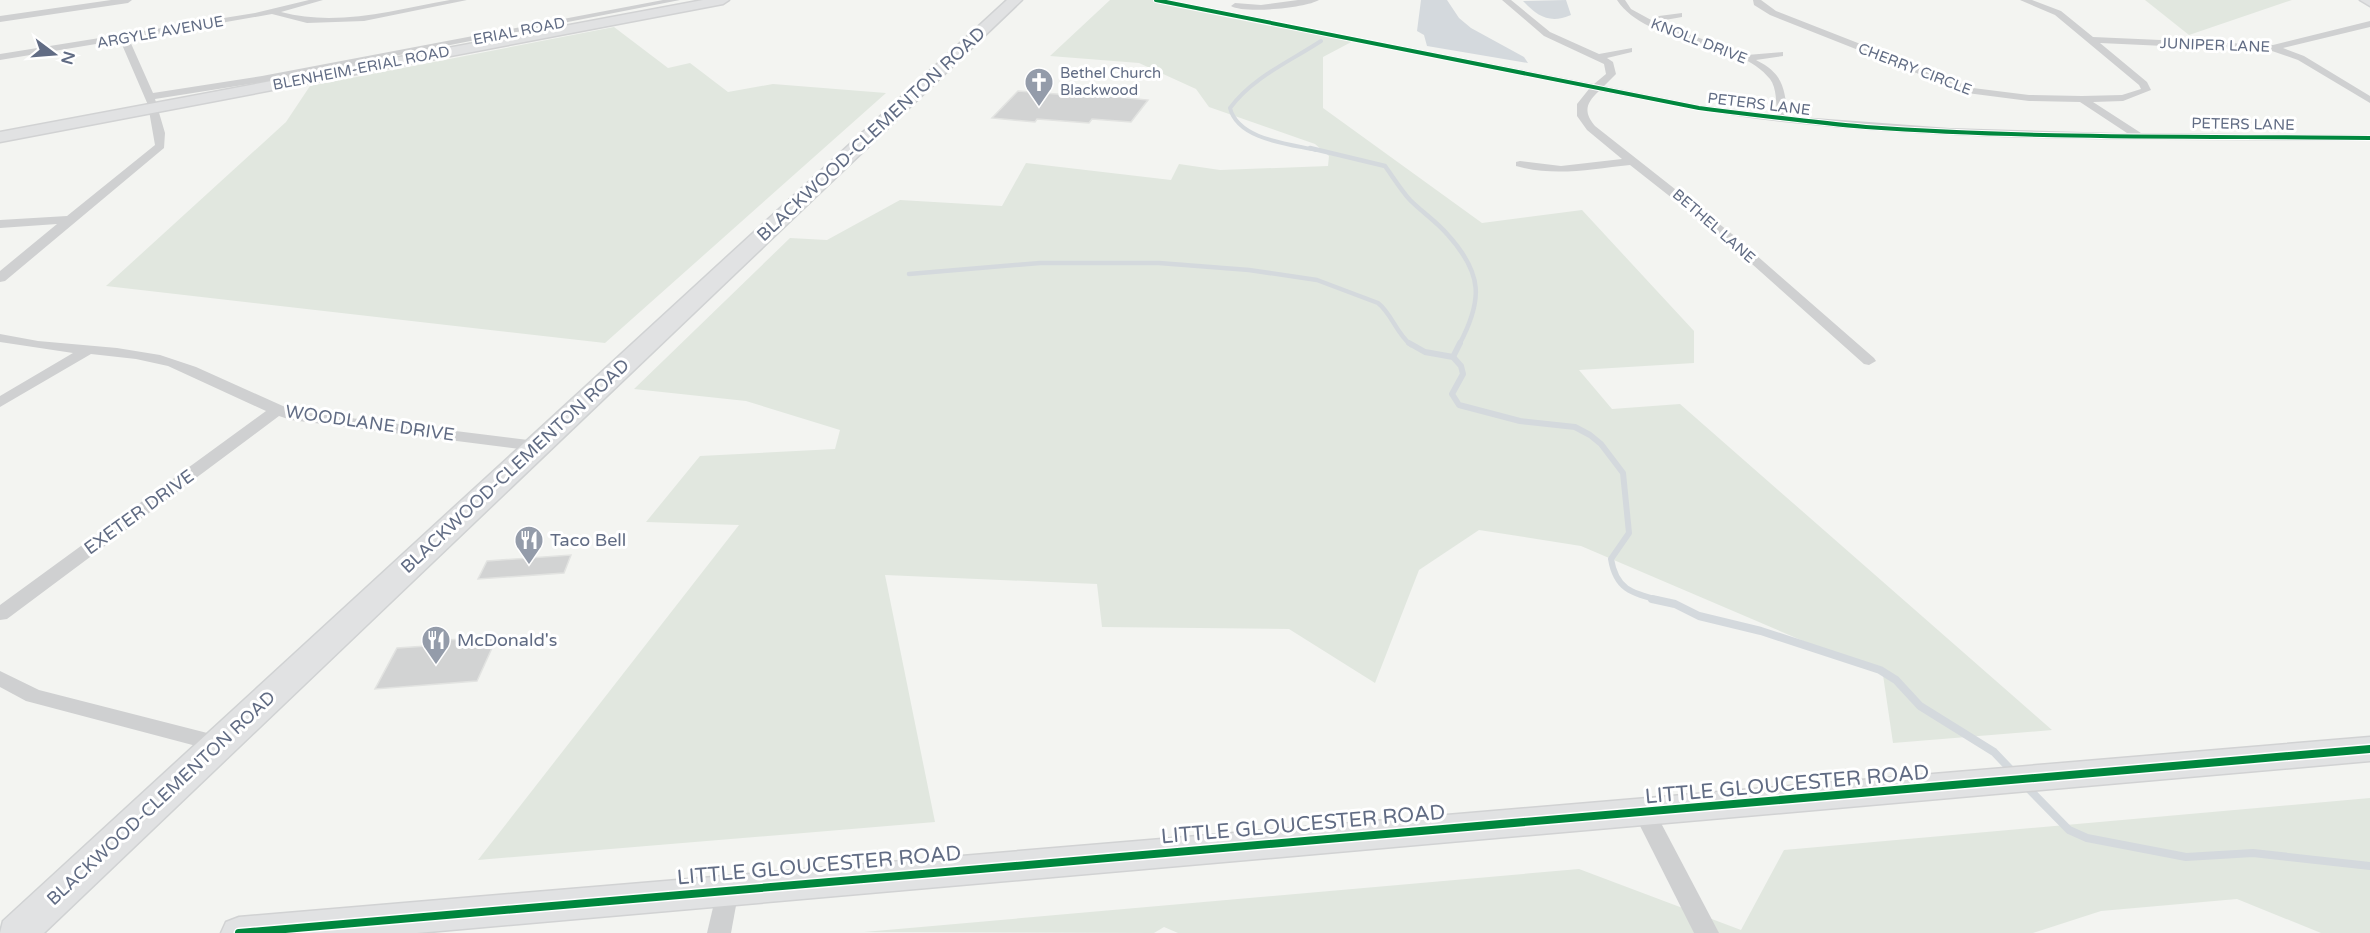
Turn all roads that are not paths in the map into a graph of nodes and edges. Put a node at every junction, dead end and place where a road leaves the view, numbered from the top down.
1 (128, 0) edge
2 (319, 0) edge
3 (464, 0) edge
4 (676, 0) edge
5 (723, 0) edge
6 (1015, 0) edge
7 (1156, 0) edge
8 (1204, 0) edge
9 (1315, 0) edge
10 (1506, 0) edge
11 (1621, 0) edge
12 (1757, 0) edge
13 (2024, 0) edge
14 (2366, 0) edge
15 (2370, 2) edge
16 (1226, 4) junction
17 (1210, 11) junction
18 (272, 12) junction
19 (1679, 15) dead end
20 (0, 19) edge
21 (2370, 24) edge
22 (1654, 25) junction
23 (2343, 31) junction
24 (2361, 36) dead end
25 (124, 38) junction
26 (2093, 40) junction
27 (2273, 48) junction
28 (1629, 50) dead end
29 (1780, 54) dead end
30 (0, 57) edge
31 (1600, 57) junction
32 (1745, 58) junction
33 (1594, 87) junction
34 (2082, 99) junction
35 (2370, 100) edge
36 (151, 103) junction
37 (1783, 119) junction
38 (2138, 135) junction
39 (0, 137) edge
40 (2370, 138) edge
41 (1632, 161) junction
42 (1520, 164) dead end
43 (70, 220) junction
44 (0, 224) edge
45 (0, 278) edge
46 (0, 338) edge
47 (88, 350) junction
48 (1869, 361) dead end
49 (0, 402) edge
50 (277, 410) junction
51 (536, 446) junction
52 (0, 614) edge
53 (0, 678) edge
54 (219, 744) junction
55 (2370, 749) edge
56 (1644, 812) junction
57 (727, 889) junction
58 (17, 933) edge
59 (239, 933) edge
60 (719, 933) edge
61 (1707, 933) edge

1 - 20 street
2 - 18 street, ARGYLE AVENUE
3 - 18 street
4 - 36 street, ERIAL ROAD
5 - 36 street, BLENHEIM-ERIAL ROAD
6 - 51 main road, BLACKWOOD-CLEMENTON ROAD
7 - 17 street, PETERS LANE
8 - 16 street
9 - 16 street
10 - 31 street
11 - 22 street, KNOLL DRIVE
12 - 34 street, CHERRY CIRCLE
13 - 26 street, CHERRY CIRCLE
14 - 15 street
16 - 17 street
17 - 33 street, PETERS LANE
18 - 25 street, ARGYLE AVENUE
19 - 22 street
21 - 23 street, JUNIPER LANE
22 - 32 street, KNOLL DRIVE
23 - 24 street
23 - 27 street, JUNIPER LANE
25 - 30 street, ARGYLE AVENUE
25 - 36 street
26 - 27 street, JUNIPER LANE
26 - 34 street, CHERRY CIRCLE
27 - 35 street
28 - 31 street
29 - 32 street
31 - 33 street
32 - 37 street, KNOLL DRIVE
33 - 37 street, PETERS LANE
33 - 41 street, BETHEL LANE
34 - 38 street
36 - 39 street, BLENHEIM-ERIAL ROAD
36 - 43 street
37 - 38 street, PETERS LANE
38 - 40 street, PETERS LANE
41 - 42 street
41 - 48 street, BETHEL LANE
43 - 44 street
43 - 45 street
46 - 47 street, WOODLANE DRIVE
47 - 49 street
47 - 50 street, WOODLANE DRIVE
50 - 51 street, WOODLANE DRIVE
50 - 52 street, EXETER DRIVE
51 - 54 main road, BLACKWOOD-CLEMENTON ROAD
53 - 54 street
54 - 58 main road, BLACKWOOD-CLEMENTON ROAD
55 - 56 street, LITTLE GLOUCESTER ROAD
56 - 57 street, LITTLE GLOUCESTER ROAD
56 - 61 street
57 - 59 street, LITTLE GLOUCESTER ROAD
57 - 60 street

